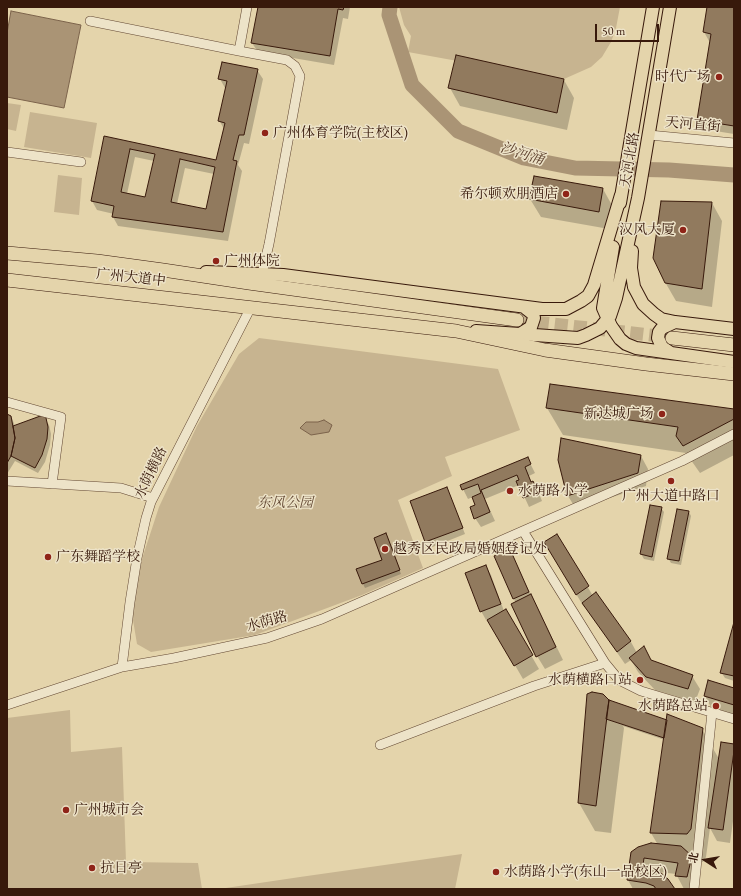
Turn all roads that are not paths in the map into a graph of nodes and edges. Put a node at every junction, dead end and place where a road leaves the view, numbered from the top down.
1 (247, 7) edge
2 (653, 7) edge
3 (670, 7) edge
4 (90, 21) dead end
5 (239, 51) junction
6 (649, 135) junction
7 (734, 143) edge
8 (7, 152) edge
9 (81, 162) dead end
10 (621, 195) junction
11 (638, 198) junction
12 (7, 253) edge
13 (182, 272) junction
14 (262, 274) junction
15 (7, 280) edge
16 (524, 306) junction
17 (251, 307) junction
18 (607, 315) junction
19 (518, 320) tunnel mouth
20 (675, 322) junction
21 (734, 329) edge
22 (456, 331) junction
23 (520, 334) junction
24 (672, 338) tunnel mouth
25 (734, 345) edge
26 (671, 354) junction
27 (734, 362) edge
28 (734, 374) edge
29 (7, 402) edge
30 (734, 434) edge
31 (7, 481) edge
32 (52, 484) junction
33 (153, 498) junction
34 (523, 531) junction
35 (605, 662) junction
36 (122, 667) junction
37 (7, 705) edge
38 (712, 712) junction
39 (734, 719) edge
40 (380, 744) dead end
41 (694, 889) edge

1 - 5 street
2 - 10 main road, 天河北路
3 - 6 main road, 天河北路
4 - 5 street
5 - 14 street
6 - 7 street, 天河直街
6 - 11 main road, 天河北路
8 - 9 street
10 - 16 main road
10 - 18 main road, 天河北路
11 - 18 main road, 天河北路
11 - 20 main road
12 - 13 highway, 广州大道中
13 - 14 main road
13 - 19 highway, 广州大道中
14 - 16 main road
15 - 17 highway, 广州大道中
16 - 23 main road
17 - 22 highway, 广州大道中
17 - 33 street, 水荫横路
18 - 23 main road
18 - 26 main road
20 - 21 main road
20 - 26 main road
22 - 23 main road
22 - 28 highway, 广州大道中
24 - 25 highway
26 - 27 main road
29 - 32 street
30 - 34 street, 水荫路
31 - 32 street
32 - 33 street
33 - 36 street, 水荫横路
34 - 35 street
34 - 36 street, 水荫路
35 - 38 street
35 - 40 street
36 - 37 street, 水荫路
38 - 39 street
38 - 41 street

